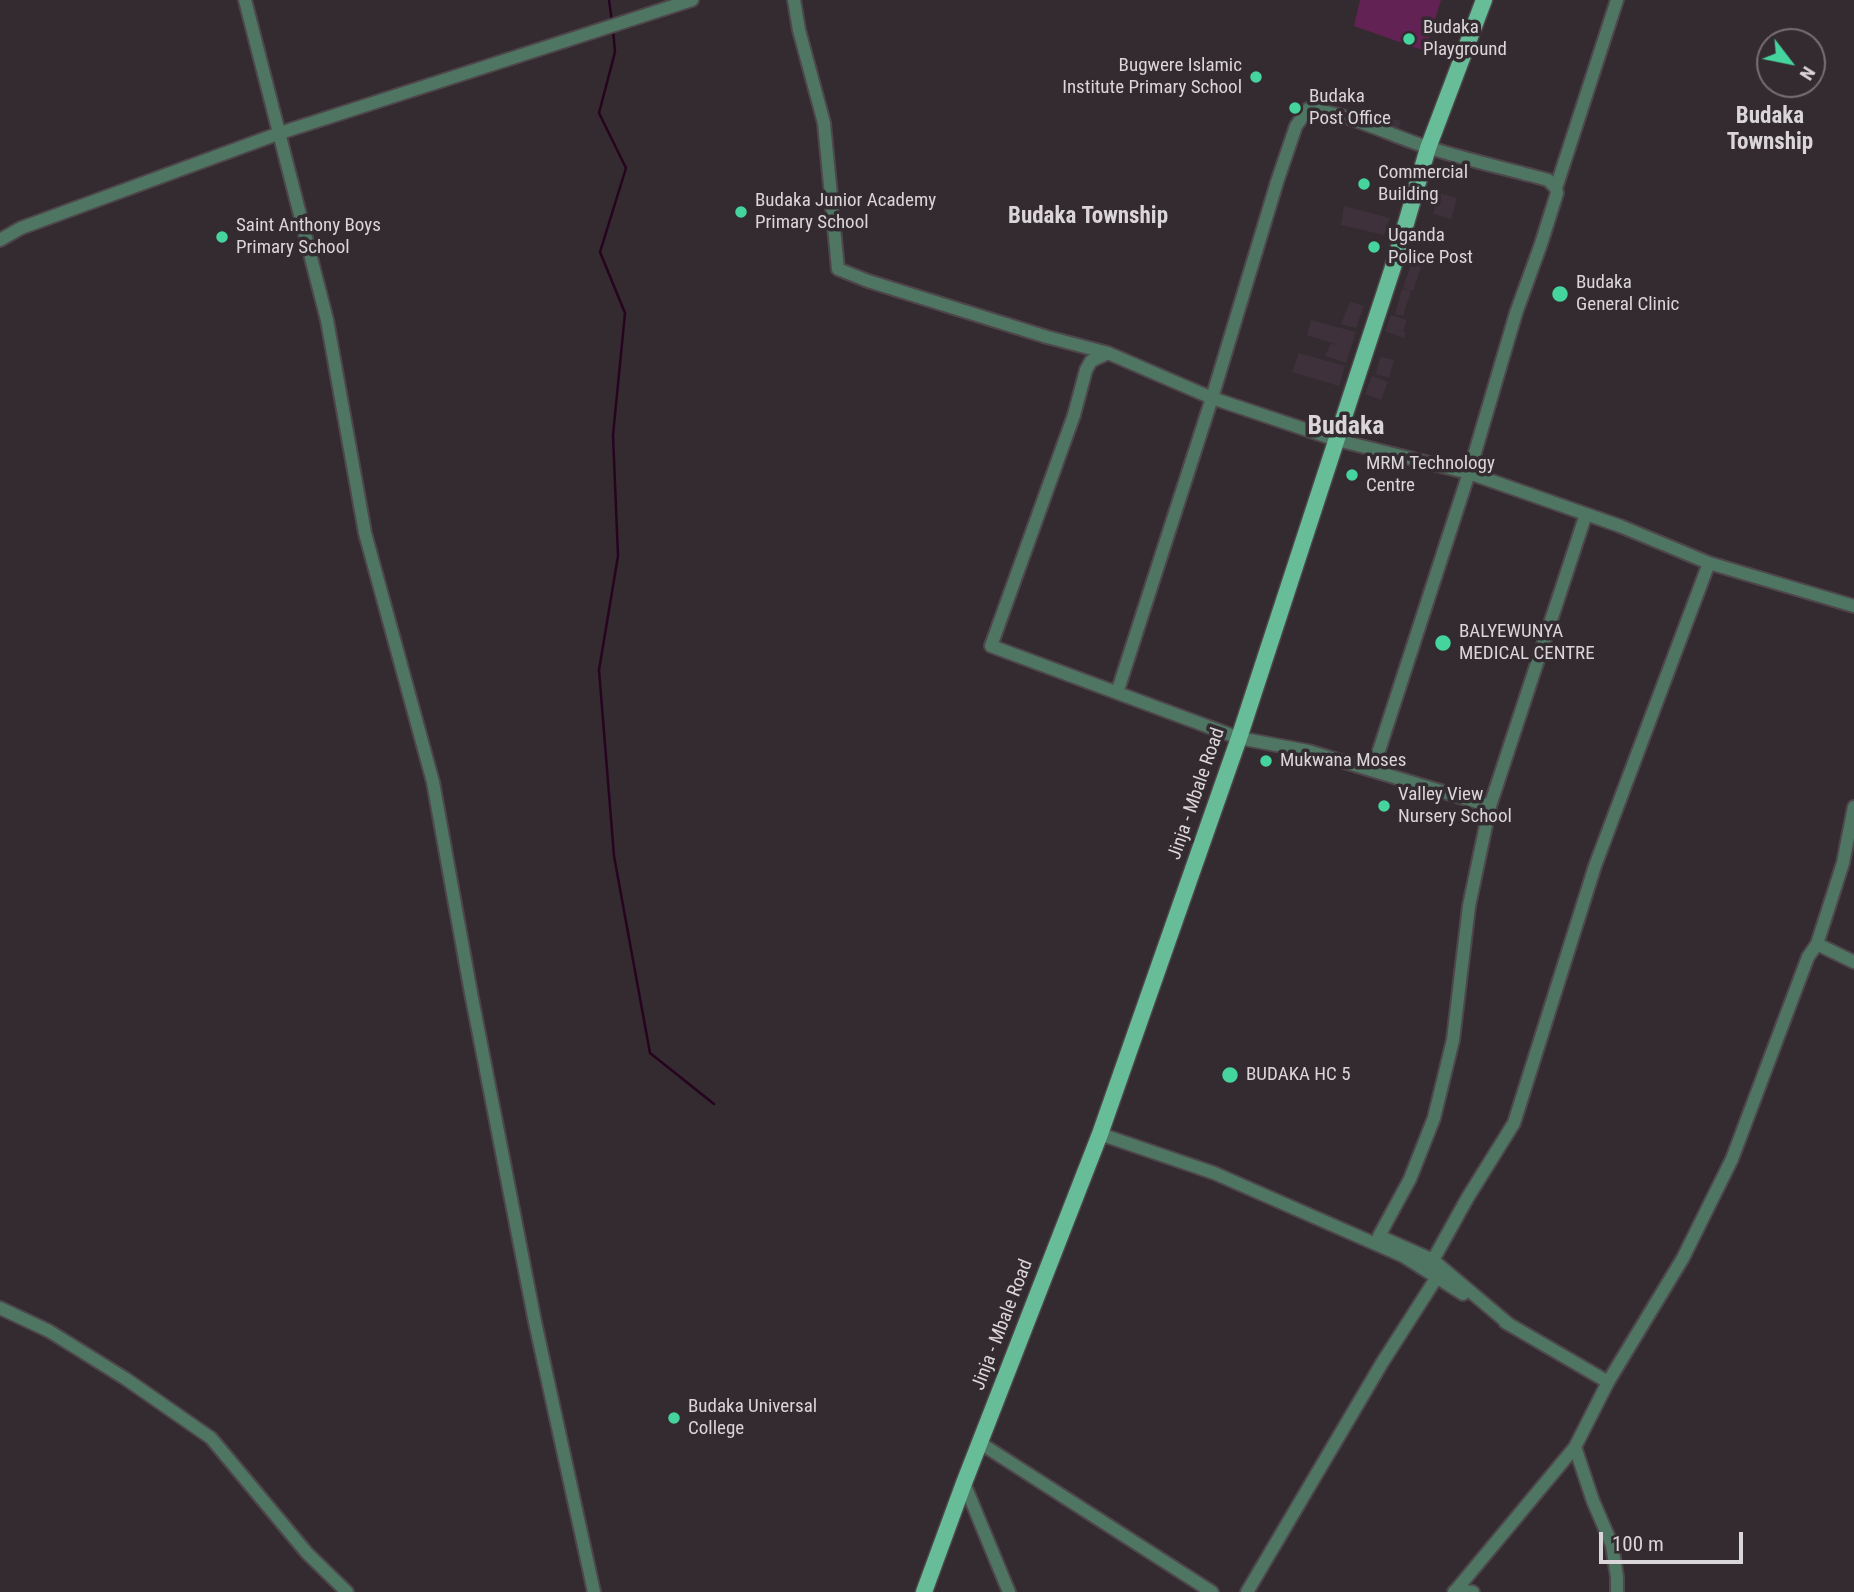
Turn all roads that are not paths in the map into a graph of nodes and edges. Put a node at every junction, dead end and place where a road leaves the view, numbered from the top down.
1 (245, 0) edge
2 (692, 0) edge
3 (794, 0) edge
4 (1484, 0) edge
5 (1617, 0) edge
6 (280, 133) junction
7 (1428, 148) junction
8 (1556, 188) junction
9 (0, 240) edge
10 (1108, 353) junction
11 (1212, 398) junction
12 (1337, 440) junction
13 (1469, 473) junction
14 (1586, 514) junction
15 (1709, 564) junction
16 (1854, 606) edge
17 (1117, 692) junction
18 (1239, 738) junction
19 (1373, 769) junction
20 (1490, 806) junction
21 (1854, 807) edge
22 (1817, 944) junction
23 (1854, 962) edge
24 (1100, 1134) junction
25 (1433, 1260) junction
26 (1437, 1277) junction
27 (0, 1308) edge
28 (1510, 1325) junction
29 (1608, 1382) junction
30 (980, 1443) junction
31 (1575, 1447) junction
32 (964, 1483) junction
33 (1455, 1591) edge
34 (347, 1592) edge
35 (594, 1592) edge
36 (924, 1592) edge
37 (1009, 1592) edge
38 (1212, 1592) edge
39 (1247, 1592) edge
40 (1473, 1592) edge
41 (1617, 1592) edge

1 - 6 street
2 - 6 street
3 - 10 street
4 - 7 main road, Jinja - Mbale Road
5 - 8 street
6 - 9 street
6 - 35 street
7 - 8 street
7 - 11 street
7 - 12 main road, Jinja - Mbale Road
8 - 13 street
10 - 11 street
10 - 17 street
11 - 12 street
11 - 17 street
12 - 13 street
12 - 18 main road, Jinja - Mbale Road
13 - 14 street
13 - 19 street
14 - 15 street
14 - 20 street
15 - 16 street
15 - 25 street
17 - 18 street
18 - 19 street
18 - 24 main road, Jinja - Mbale Road
19 - 20 street
20 - 25 street
21 - 22 street
22 - 23 street
22 - 29 street
24 - 26 street
24 - 30 main road, Jinja - Mbale Road
25 - 26 street
25 - 28 street
26 - 28 street
26 - 39 street
27 - 34 street
28 - 29 street
29 - 31 street
30 - 32 main road, Jinja - Mbale Road
30 - 38 street
31 - 33 street
31 - 41 street
32 - 36 main road, Jinja - Mbale Road
32 - 37 street
33 - 40 street

